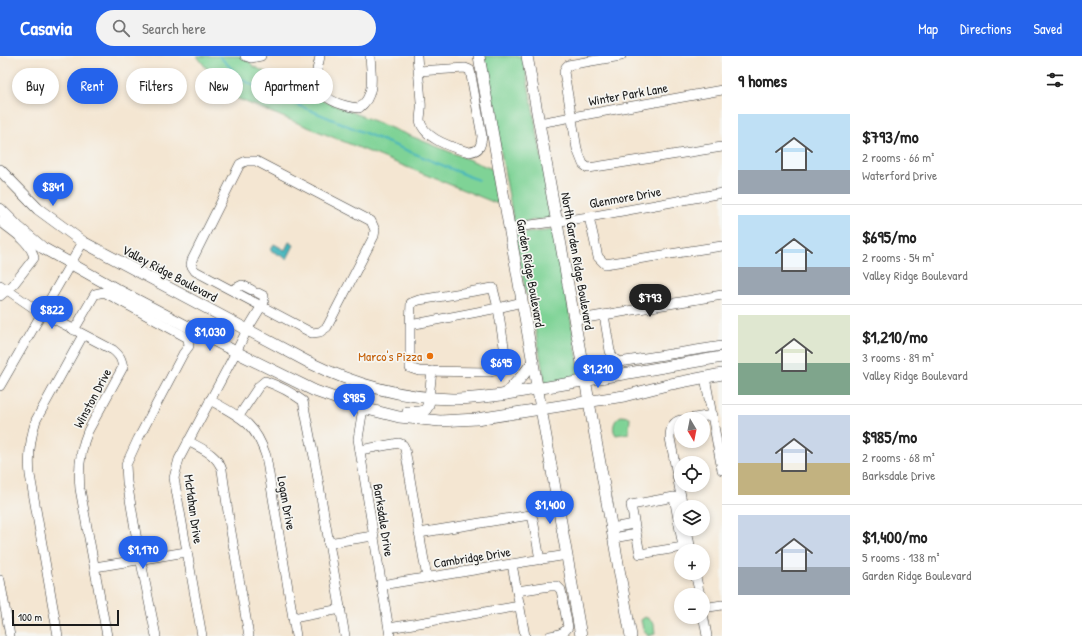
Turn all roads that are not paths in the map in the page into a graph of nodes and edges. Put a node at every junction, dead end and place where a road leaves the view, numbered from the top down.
1 (245, 56) edge
2 (261, 56) edge
3 (320, 56) edge
4 (370, 56) edge
5 (417, 56) edge
6 (479, 56) edge
7 (527, 56) edge
8 (621, 56) edge
9 (418, 71) junction
10 (722, 90) edge
11 (572, 117) junction
12 (539, 123) junction
13 (722, 148) edge
14 (0, 170) edge
15 (722, 193) edge
16 (0, 209) edge
17 (589, 217) junction
18 (0, 221) edge
19 (556, 222) junction
20 (509, 228) junction
21 (83, 242) junction
22 (722, 246) edge
23 (71, 264) junction
24 (2, 290) edge
25 (232, 290) junction
26 (722, 295) edge
27 (522, 302) junction
28 (262, 306) junction
29 (498, 308) junction
30 (42, 313) junction
31 (604, 315) junction
32 (574, 320) junction
33 (410, 325) junction
34 (247, 330) junction
35 (78, 333) junction
36 (722, 346) edge
37 (236, 352) junction
38 (722, 357) edge
39 (702, 360) junction
40 (533, 362) junction
41 (432, 371) junction
42 (722, 374) edge
43 (705, 377) junction
44 (585, 380) junction
45 (0, 386) edge
46 (538, 388) junction
47 (506, 394) junction
48 (429, 397) junction
49 (210, 400) junction
50 (589, 402) junction
51 (363, 408) junction
52 (541, 410) junction
53 (380, 413) junction
54 (710, 415) edge
55 (713, 415) junction
56 (239, 416) junction
57 (674, 424) edge
58 (719, 435) edge
59 (188, 441) junction
60 (360, 450) junction
61 (722, 470) edge
62 (682, 500) edge
63 (634, 524) junction
64 (419, 533) junction
65 (612, 533) junction
66 (636, 534) junction
67 (373, 536) junction
68 (328, 543) junction
69 (186, 552) junction
70 (566, 555) junction
71 (140, 560) junction
72 (540, 560) junction
73 (512, 564) junction
74 (95, 568) junction
75 (427, 578) junction
76 (0, 580) edge
77 (381, 585) junction
78 (517, 591) junction
79 (722, 605) edge
80 (520, 606) junction
81 (710, 607) edge
82 (341, 609) junction
83 (293, 618) junction
84 (704, 624) edge
85 (389, 632) edge
86 (10, 636) edge
87 (58, 636) edge
88 (106, 636) edge
89 (156, 636) edge
90 (202, 636) edge
91 (249, 636) edge
92 (296, 636) edge
93 (345, 636) edge
94 (525, 636) edge
95 (550, 636) edge
96 (581, 636) edge
97 (631, 636) edge
98 (706, 636) edge

1 - 2 street
3 - 4 street
5 - 9 street
6 - 20 main road, Garden Ridge Boulevard
7 - 12 main road, North Garden Ridge Boulevard
8 - 11 street
9 - 9 street
10 - 11 street, Winter Park Lane
11 - 12 street, Winter Park Lane
11 - 13 street
12 - 19 main road, North Garden Ridge Boulevard
14 - 21 main road, Valley Ridge Boulevard
15 - 17 street, Glenmore Drive
16 - 23 main road
17 - 19 street, Glenmore Drive
17 - 22 street
18 - 24 street
19 - 20 street, Glenmore Drive
19 - 32 main road, North Garden Ridge Boulevard
20 - 27 main road, Garden Ridge Boulevard
21 - 23 street
21 - 34 main road, Valley Ridge Boulevard
23 - 30 street
23 - 37 main road
24 - 30 street
25 - 28 street
25 - 28 street
25 - 28 street
26 - 31 street
27 - 29 street
27 - 40 main road, Garden Ridge Boulevard
28 - 34 street, McMahan Drive
29 - 33 street
29 - 33 street
29 - 41 street
30 - 35 street
30 - 45 street
31 - 32 street
31 - 36 street
32 - 44 main road, North Garden Ridge Boulevard
33 - 41 street
34 - 37 street, McMahan Drive
34 - 48 main road, Valley Ridge Boulevard
35 - 71 street
35 - 74 street, Winston Drive
35 - 87 street
37 - 49 street, McMahan Drive
37 - 51 main road
38 - 39 main road, Valley Ridge Boulevard
39 - 43 main road
39 - 44 main road, Valley Ridge Boulevard
40 - 46 main road, Garden Ridge Boulevard
40 - 47 main road
41 - 48 street
42 - 43 main road
43 - 50 main road
43 - 55 street
44 - 46 main road, Valley Ridge Boulevard
44 - 50 main road, North Garden Ridge Boulevard
46 - 47 main road, Valley Ridge Boulevard
46 - 52 main road, Garden Ridge Boulevard
47 - 48 main road, Valley Ridge Boulevard
48 - 53 main road
49 - 56 street, Logan Drive
49 - 59 street, McMahan Drive
50 - 52 main road
50 - 65 main road, North Garden Ridge Boulevard
51 - 53 main road
51 - 60 street, Barksdale Drive
52 - 53 main road
52 - 70 main road, Garden Ridge Boulevard
54 - 55 street
55 - 58 street
56 - 68 street
56 - 83 street, Logan Drive
57 - 62 street
58 - 61 street
59 - 69 street, McMahan Drive
59 - 91 street
60 - 64 street
60 - 67 street, Barksdale Drive
63 - 65 street
63 - 66 street
63 - 66 street
64 - 72 street
64 - 75 street
65 - 66 street
65 - 97 main road, North Garden Ridge Boulevard
67 - 68 street
67 - 77 street, Barksdale Drive
68 - 82 street
69 - 71 street
69 - 90 street, McMahan Drive
70 - 72 street, Cambridge Drive
70 - 96 main road, Garden Ridge Boulevard
71 - 74 street
71 - 89 street
72 - 73 street, Cambridge Drive
73 - 75 street, Cambridge Drive
73 - 78 street
74 - 88 street, Winston Drive
75 - 77 street, Cambridge Drive
76 - 86 street
77 - 85 street, Barksdale Drive
78 - 80 street
78 - 95 street
79 - 81 street
80 - 85 street
80 - 94 street
82 - 83 street
82 - 93 street
83 - 92 street, Logan Drive
84 - 98 street

